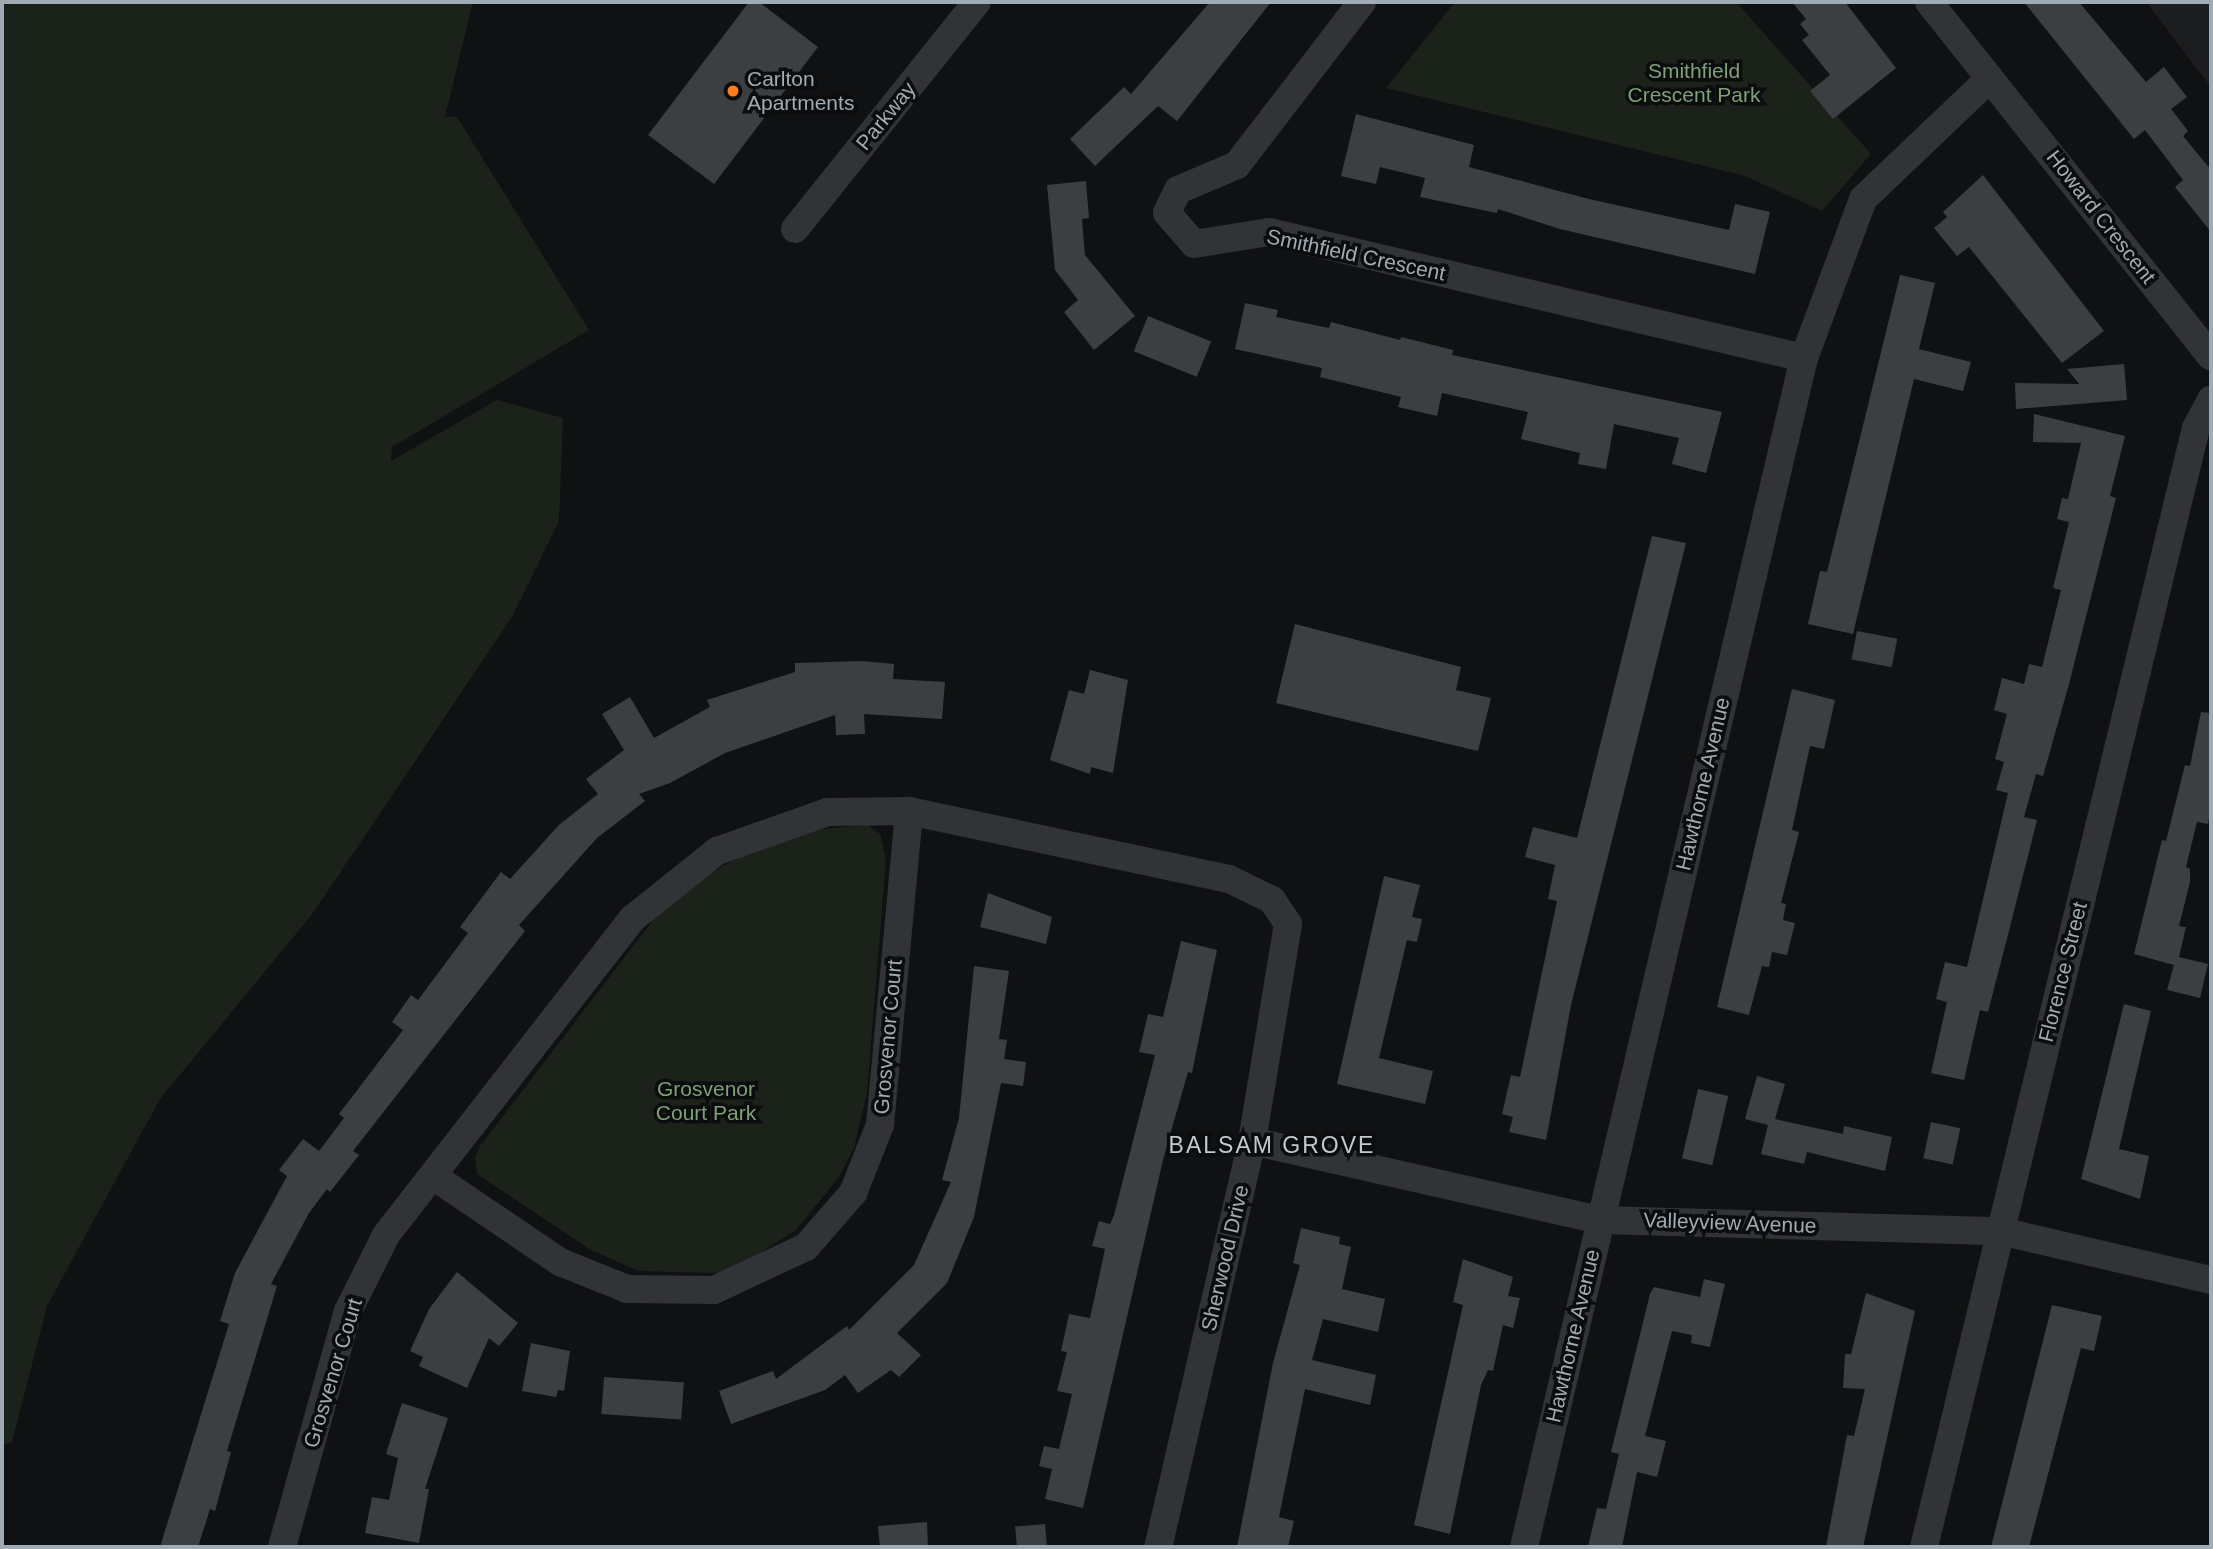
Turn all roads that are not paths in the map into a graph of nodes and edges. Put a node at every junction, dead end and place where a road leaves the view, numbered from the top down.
1 (977, 2) edge
2 (1362, 2) edge
3 (1929, 2) edge
4 (1990, 78) junction
5 (796, 229) dead end
6 (2211, 357) edge
7 (1804, 358) junction
8 (2211, 400) edge
9 (909, 811) junction
10 (1288, 924) joint
11 (1252, 1141) junction
12 (433, 1176) junction
13 (1600, 1220) junction
14 (2000, 1231) junction
15 (2211, 1280) edge
16 (282, 1547) edge
17 (1158, 1547) edge
18 (1524, 1547) edge
19 (1924, 1547) edge

1 - 5 street, Parkway
2 - 7 street, Smithfield Crescent
3 - 4 street
4 - 6 street, Howard Crescent
4 - 7 street, Hawthorne Avenue
7 - 13 street, Hawthorne Avenue
8 - 14 street, Florence Street
9 - 10 street, Grosvenor Court
9 - 12 street, Grosvenor Court
9 - 12 street, Grosvenor Court
10 - 11 street, Sherwood Drive
11 - 13 street, Valleyview Avenue
11 - 17 street, Sherwood Drive
12 - 16 street, Grosvenor Court
13 - 14 street, Valleyview Avenue
13 - 18 street, Hawthorne Avenue
14 - 15 street, Valleyview Avenue
14 - 19 street, Florence Street

